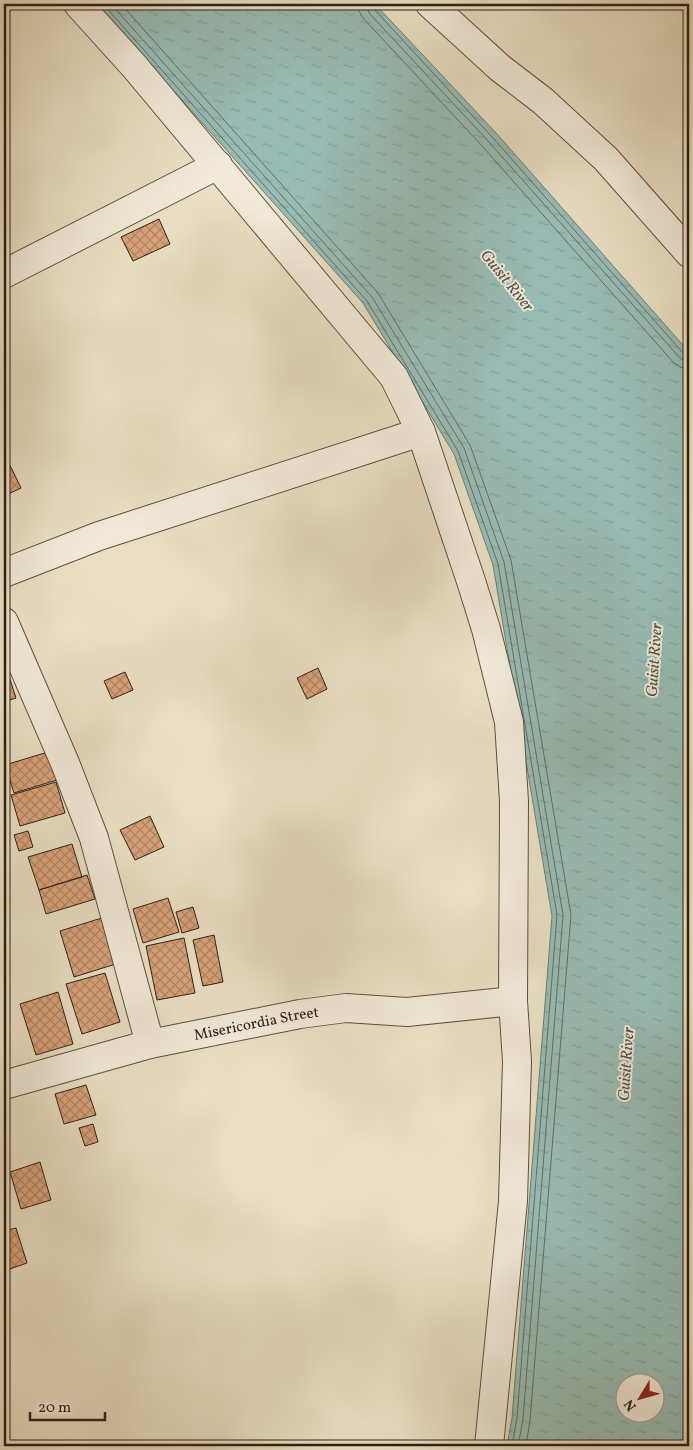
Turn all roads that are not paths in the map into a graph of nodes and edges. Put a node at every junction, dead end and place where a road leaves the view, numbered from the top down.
1 (78, 4) edge
2 (430, 4) edge
3 (218, 165) junction
4 (689, 253) edge
5 (4, 274) edge
6 (421, 432) junction
7 (4, 572) edge
8 (4, 622) edge
9 (513, 1001) junction
10 (150, 1044) junction
11 (4, 1085) edge
12 (489, 1446) edge

1 - 3 street
2 - 4 street
3 - 5 street
3 - 6 street
6 - 7 street
6 - 9 street
8 - 10 street
9 - 10 street, Misericordia Street
9 - 12 street
10 - 11 street, Misericordia Street

